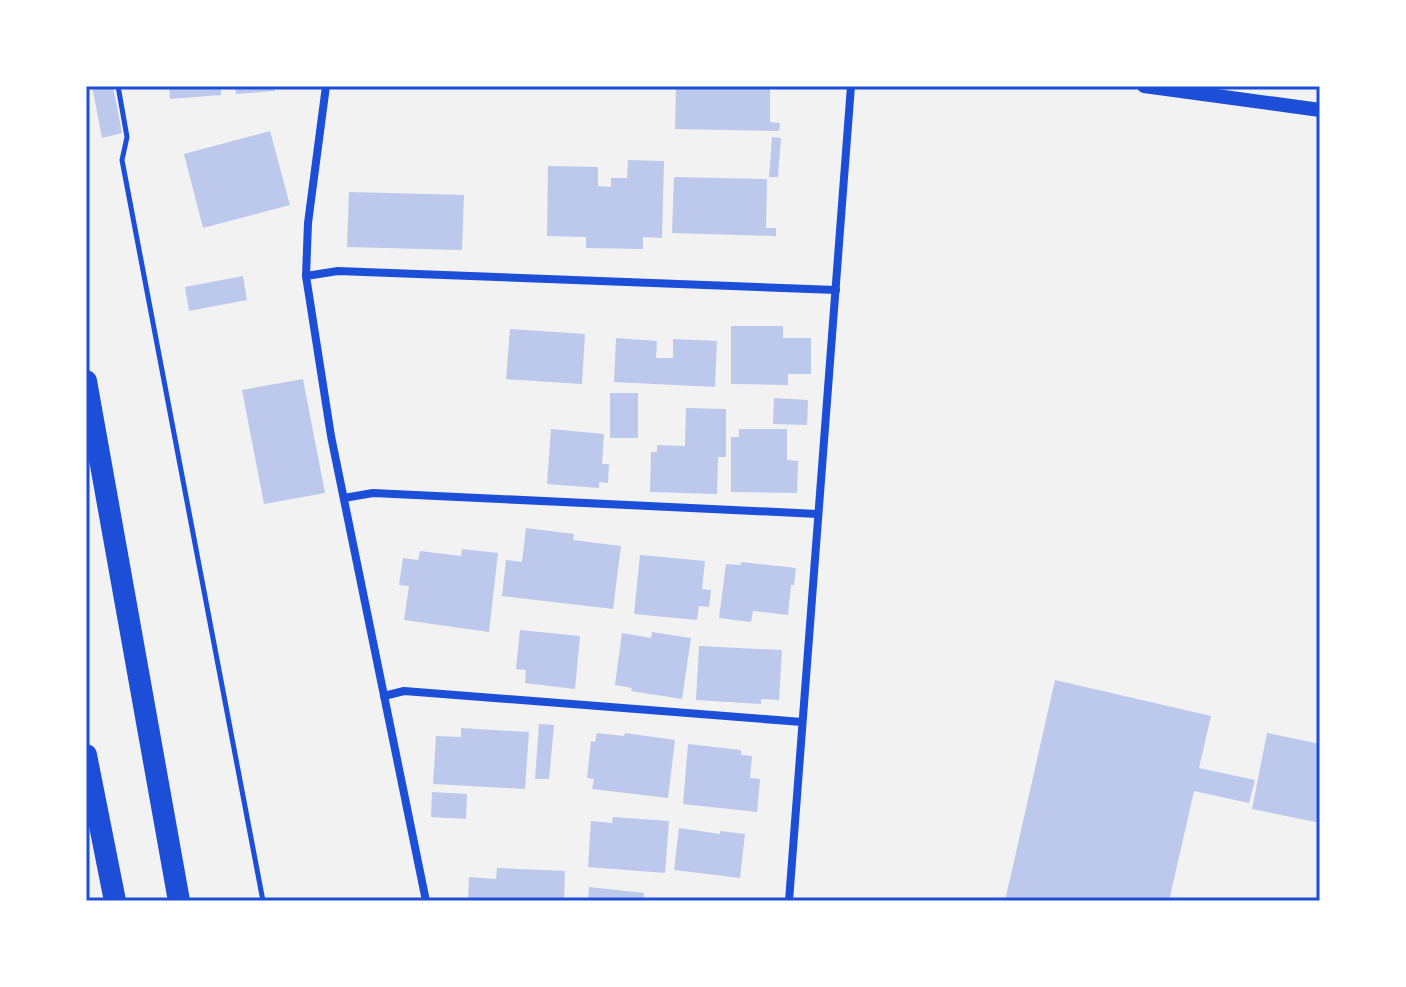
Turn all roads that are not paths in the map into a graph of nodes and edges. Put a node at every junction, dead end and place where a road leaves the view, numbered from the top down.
1 (326, 86) edge
2 (851, 86) edge
3 (1144, 86) edge
4 (1320, 110) edge
5 (306, 276) junction
6 (836, 290) junction
7 (86, 381) edge
8 (344, 498) junction
9 (818, 514) junction
10 (384, 696) junction
11 (802, 722) junction
12 (86, 755) edge
13 (115, 901) edge
14 (179, 901) edge
15 (426, 901) edge
16 (789, 901) edge

1 - 5 street
2 - 6 street
3 - 4 street
5 - 6 street
5 - 8 street
6 - 9 street
7 - 14 highway
8 - 9 street
8 - 10 street
9 - 11 street
10 - 11 street
10 - 15 street
11 - 16 street
12 - 13 highway

